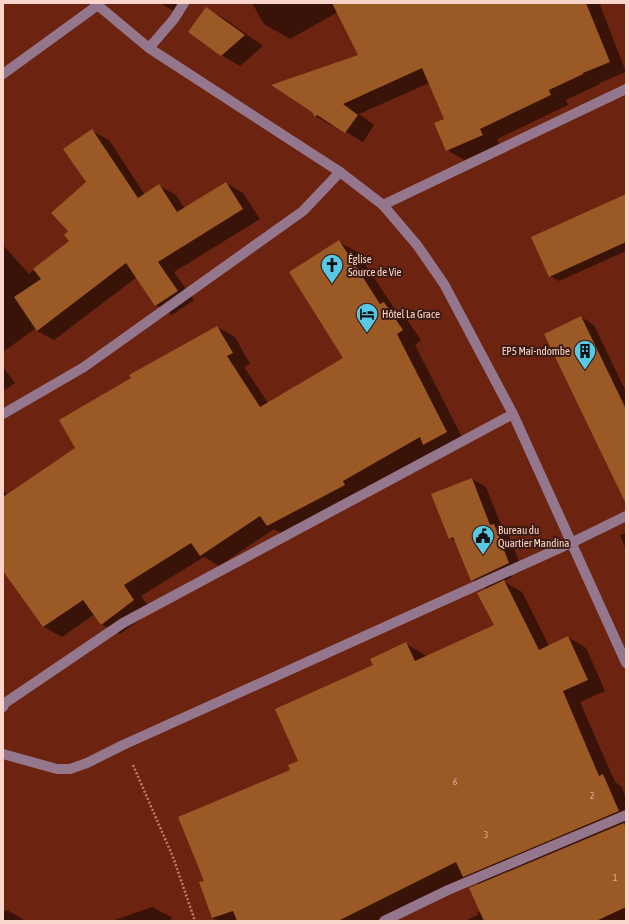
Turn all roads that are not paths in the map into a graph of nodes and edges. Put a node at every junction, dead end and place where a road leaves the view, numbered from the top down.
1 (184, 3) edge
2 (96, 4) edge
3 (149, 48) junction
4 (3, 74) edge
5 (626, 89) edge
6 (340, 172) junction
7 (383, 205) junction
8 (3, 414) edge
9 (513, 414) junction
10 (626, 516) edge
11 (572, 543) junction
12 (626, 663) edge
13 (3, 707) edge
14 (3, 754) edge
15 (626, 815) edge
16 (384, 921) edge

1 - 3 street
2 - 3 street
2 - 4 street
3 - 6 street
5 - 7 street
6 - 7 street
6 - 8 street
7 - 9 street
9 - 11 street
9 - 13 street
10 - 11 street
11 - 12 street
11 - 14 street
15 - 16 street

